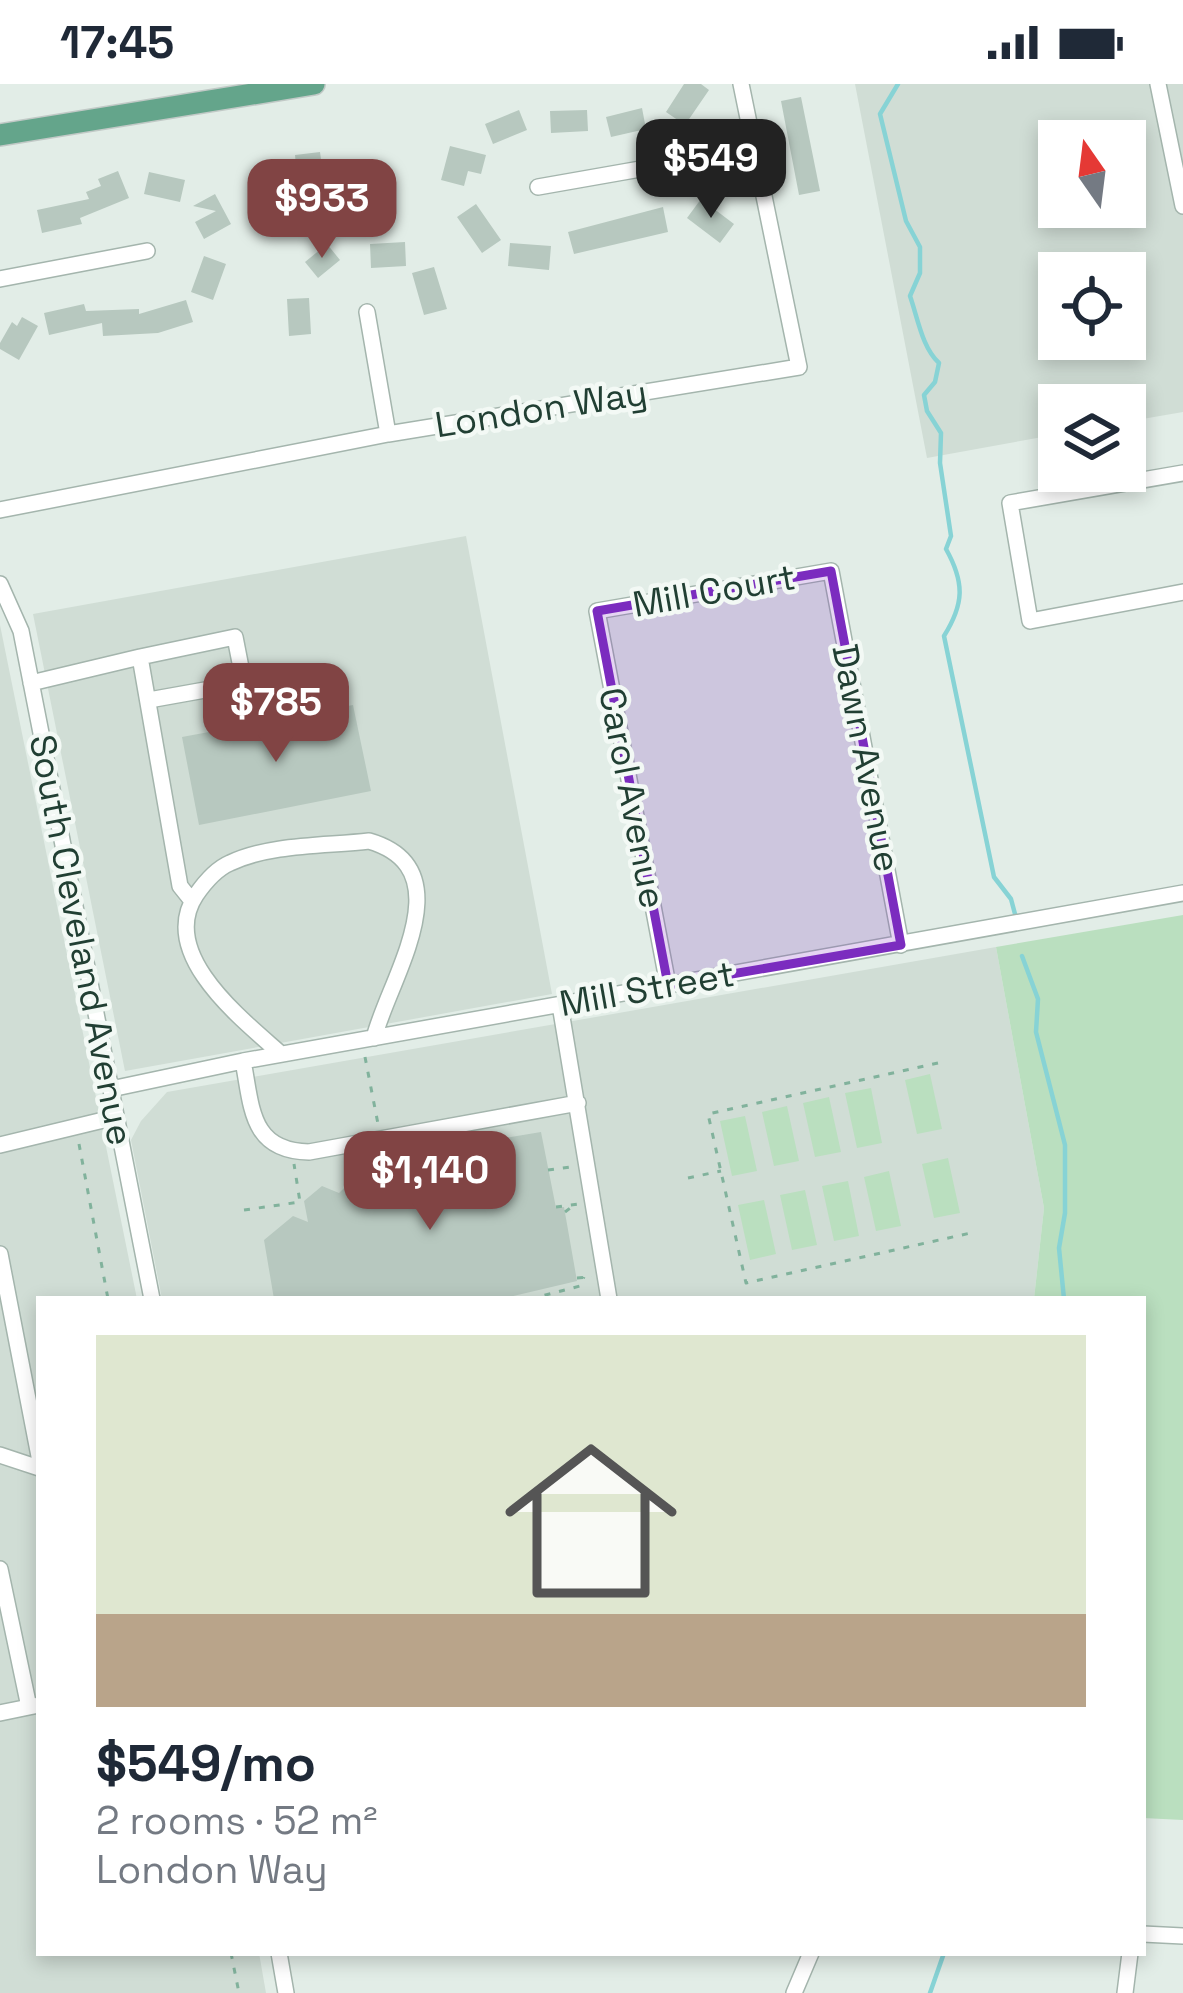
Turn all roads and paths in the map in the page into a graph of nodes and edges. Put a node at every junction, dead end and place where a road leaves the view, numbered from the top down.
1 (314, 84) edge
2 (741, 84) edge
3 (1158, 84) edge
4 (0, 135) edge
5 (754, 149) junction
6 (538, 187) dead end
7 (1183, 206) edge
8 (147, 251) dead end
9 (0, 279) edge
10 (367, 312) dead end
11 (388, 434) junction
12 (1183, 473) edge
13 (0, 510) edge
14 (831, 571) joint
15 (0, 584) edge
16 (1183, 592) edge
17 (597, 611) joint
18 (140, 656) junction
19 (31, 683) junction
20 (149, 700) junction
21 (1183, 893) edge
22 (192, 901) junction
23 (901, 945) junction
24 (668, 985) junction
25 (560, 1005) junction
26 (374, 1038) junction
27 (281, 1054) junction
28 (365, 1055) dead end
29 (244, 1061) junction
30 (938, 1063) dead end
31 (111, 1089) junction
32 (578, 1103) junction
33 (116, 1118) junction
34 (379, 1130) dead end
35 (471, 1134) dead end
36 (79, 1142) dead end
37 (0, 1145) edge
38 (294, 1164) dead end
39 (579, 1165) dead end
40 (548, 1171) dead end
41 (721, 1171) junction
42 (478, 1173) dead end
43 (688, 1178) dead end
44 (300, 1202) junction
45 (587, 1203) dead end
46 (575, 1204) junction
47 (556, 1207) dead end
48 (244, 1210) dead end
49 (565, 1212) dead end
50 (302, 1214) dead end
51 (975, 1232) dead end
52 (0, 1254) edge
53 (599, 1276) dead end
54 (584, 1277) junction
55 (577, 1278) dead end
56 (107, 1296) edge
57 (151, 1296) edge
58 (532, 1296) edge
59 (609, 1296) edge
60 (36, 1440) edge
61 (0, 1455) edge
62 (36, 1467) edge
63 (0, 1570) edge
64 (34, 1706) edge
65 (0, 1713) edge
66 (1146, 1934) edge
67 (1183, 1936) edge
68 (232, 1956) edge
69 (284, 1956) edge
70 (810, 1956) edge
71 (1130, 1956) edge
72 (239, 1993) edge
73 (286, 1993) edge
74 (794, 1993) edge
75 (1125, 1993) edge

1 - 4 main road
2 - 5 street, London Way
3 - 7 street
5 - 6 street
5 - 11 street, London Way
8 - 9 street
10 - 11 street
11 - 13 street, London Way
12 - 16 street
14 - 17 street, Mill Court
14 - 23 street, Dawn Avenue
15 - 19 street, South Cleveland Avenue
17 - 24 street, Carol Avenue
18 - 19 street
18 - 20 street
18 - 20 street
19 - 31 street, South Cleveland Avenue
20 - 22 street
21 - 23 street, Mill Street
22 - 26 street
22 - 27 street
23 - 24 street, Mill Street
24 - 25 street, Mill Street
25 - 26 street, Mill Street
25 - 32 street
26 - 27 street, Mill Street
27 - 29 street, Mill Street
28 - 34 path
29 - 31 street, Mill Street
29 - 32 street
30 - 41 path
31 - 33 street, South Cleveland Avenue
32 - 59 street
33 - 37 street
33 - 57 street, South Cleveland Avenue
35 - 42 path
36 - 56 path
38 - 44 path
39 - 40 path
41 - 43 path
41 - 51 path
44 - 48 path
44 - 50 path
45 - 46 path
46 - 47 path
46 - 49 path
52 - 60 street
53 - 54 path
54 - 55 path
54 - 58 path
61 - 62 street
63 - 64 street
64 - 65 street
66 - 67 street
68 - 72 path
69 - 73 street
70 - 74 street
71 - 75 street

